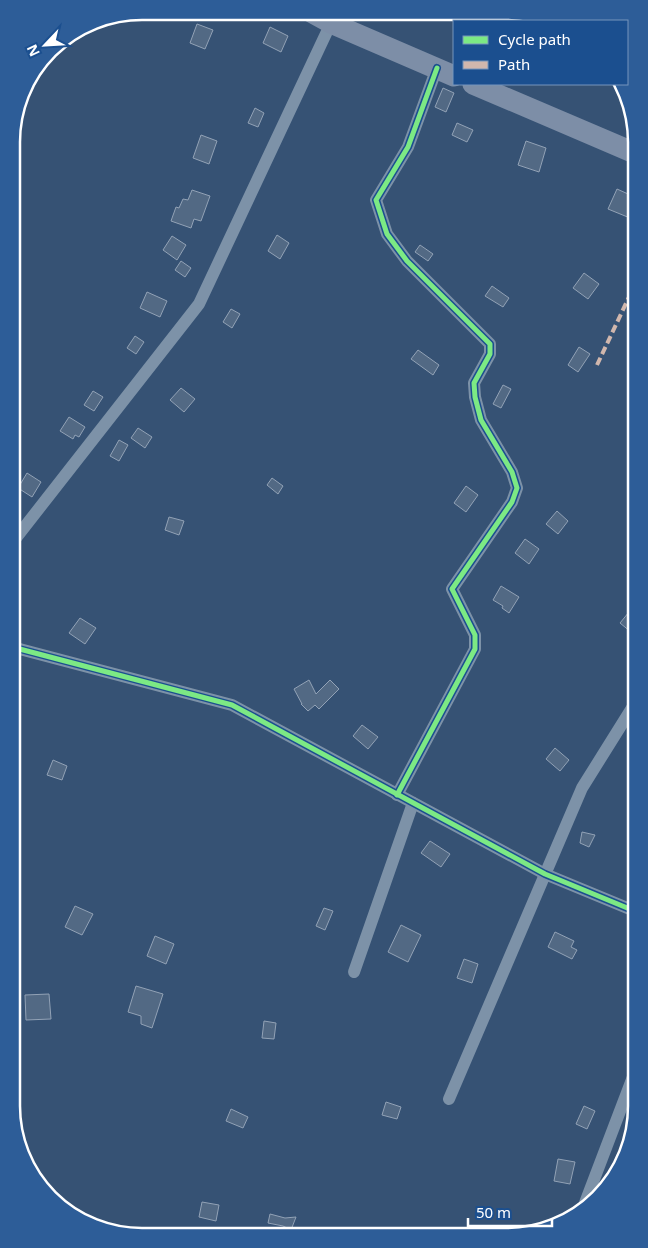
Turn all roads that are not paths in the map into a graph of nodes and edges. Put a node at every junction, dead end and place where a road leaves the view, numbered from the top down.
1 (326, 20) edge
2 (331, 23) junction
3 (446, 72) edge
4 (475, 85) edge
5 (628, 150) edge
6 (20, 533) edge
7 (20, 650) edge
8 (628, 714) edge
9 (397, 795) junction
10 (412, 803) junction
11 (545, 874) junction
12 (628, 909) edge
13 (354, 972) dead end
14 (628, 1090) edge
15 (449, 1099) dead end
16 (587, 1198) edge

1 - 2 main road
2 - 3 main road
2 - 6 street
3 - 9 street
4 - 5 main road
7 - 9 street
8 - 11 street
9 - 10 street
10 - 11 street
10 - 13 street
11 - 12 street
11 - 15 street
14 - 16 street

